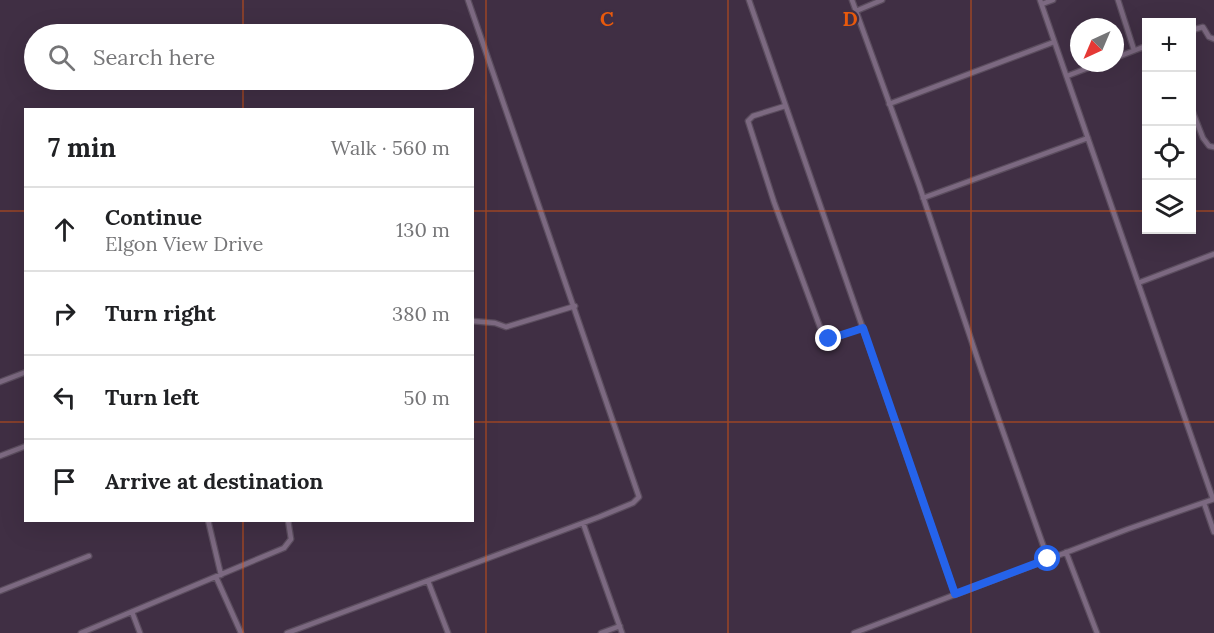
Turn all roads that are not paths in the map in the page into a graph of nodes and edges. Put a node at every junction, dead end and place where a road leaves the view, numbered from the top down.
1 (468, 0) edge
2 (749, 0) edge
3 (852, 0) edge
4 (882, 0) edge
5 (1053, 0) edge
6 (1118, 0) edge
7 (1041, 2) edge
8 (856, 11) junction
9 (1196, 29) edge
10 (1214, 39) edge
11 (1054, 42) junction
12 (1142, 47) edge
13 (1134, 50) junction
14 (1124, 54) edge
15 (1077, 72) edge
16 (1066, 76) junction
17 (889, 104) junction
18 (785, 106) junction
19 (1196, 122) edge
20 (1089, 138) junction
21 (1214, 147) edge
22 (923, 198) junction
23 (1214, 254) edge
24 (1138, 283) junction
25 (575, 306) junction
26 (474, 321) edge
27 (863, 328) junction
28 (24, 373) edge
29 (0, 382) edge
30 (24, 447) edge
31 (0, 456) edge
32 (1214, 499) edge
33 (1203, 502) junction
34 (208, 522) edge
35 (288, 522) edge
36 (583, 523) junction
37 (1214, 532) edge
38 (1066, 552) junction
39 (89, 556) dead end
40 (1048, 559) junction
41 (218, 576) junction
42 (428, 581) junction
43 (0, 591) edge
44 (955, 594) junction
45 (132, 612) junction
46 (620, 626) junction
47 (81, 633) edge
48 (140, 633) edge
49 (241, 633) edge
50 (287, 633) edge
51 (448, 633) edge
52 (601, 633) edge
53 (622, 633) edge
54 (854, 633) edge
55 (1097, 633) edge

1 - 25 street
2 - 18 street
3 - 8 street
4 - 8 street
5 - 7 street
6 - 13 street
7 - 11 street
8 - 17 street
9 - 10 street
11 - 16 street
11 - 17 street
12 - 13 street
13 - 14 street
15 - 16 street
16 - 20 street
17 - 22 street
18 - 27 street
18 - 27 street
19 - 21 street
20 - 22 street
20 - 24 street
22 - 40 street
23 - 24 street
24 - 32 street
25 - 26 street
25 - 36 street
27 - 44 street
28 - 29 street
30 - 31 street
32 - 33 street
33 - 37 street
33 - 38 street
34 - 41 street
35 - 41 street
36 - 42 street
36 - 46 street
38 - 40 street
38 - 55 street
39 - 43 street
40 - 44 street
41 - 45 street
41 - 49 street
42 - 50 street
42 - 51 street
44 - 54 street
45 - 47 street
45 - 48 street
46 - 52 street
46 - 53 street

